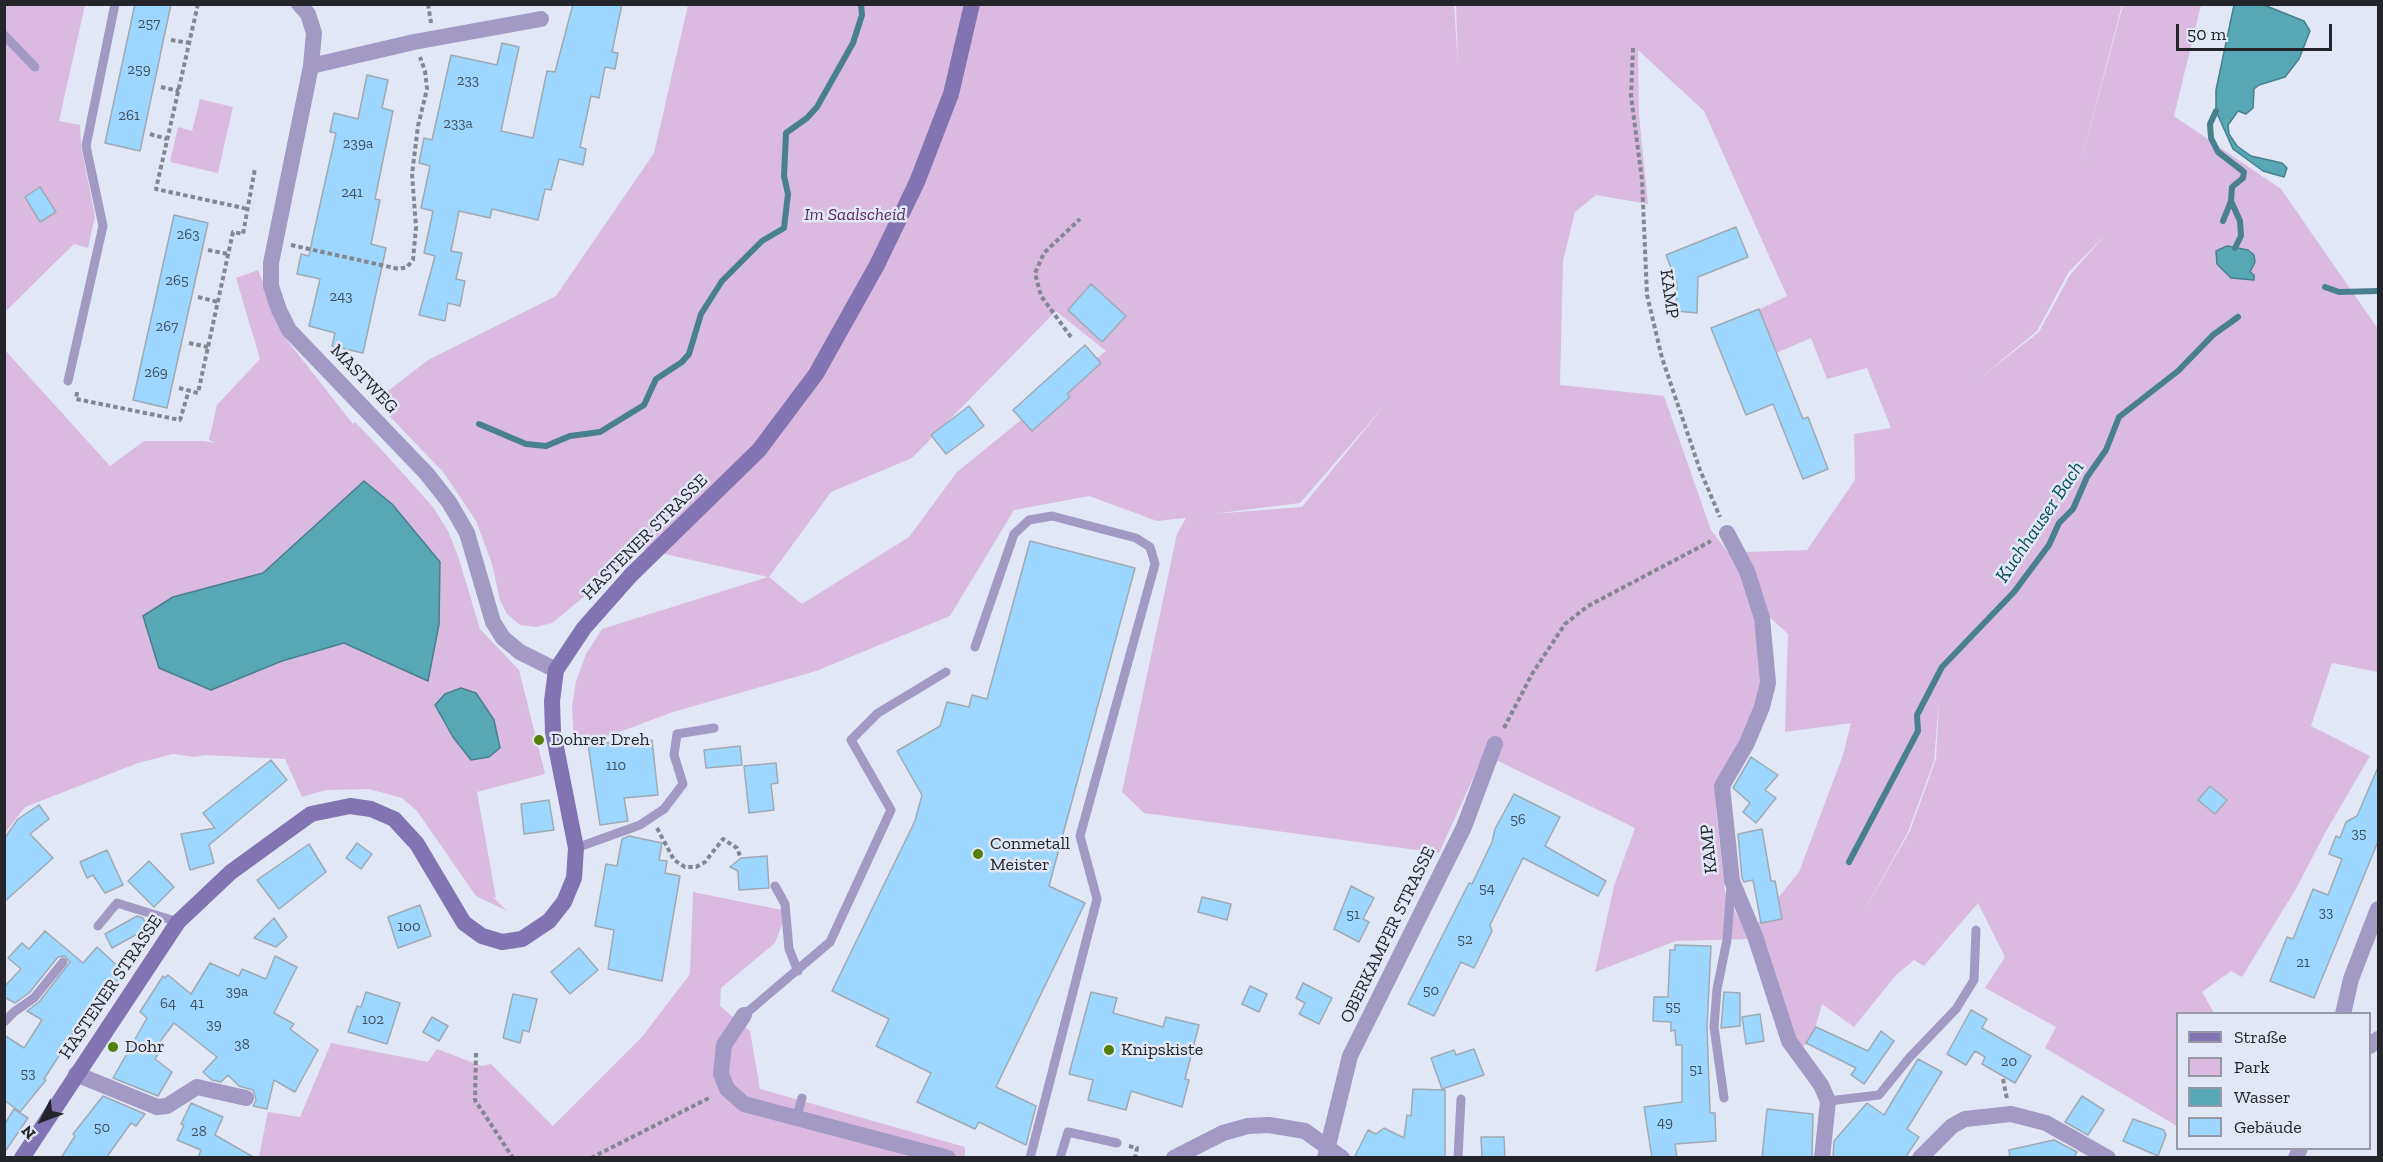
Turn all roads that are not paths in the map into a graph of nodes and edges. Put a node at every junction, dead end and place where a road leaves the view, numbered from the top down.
1 (116, 4) edge
2 (299, 4) edge
3 (972, 4) edge
4 (541, 19) dead end
5 (4, 35) edge
6 (311, 66) junction
7 (35, 67) dead end
8 (68, 381) road end
9 (1727, 533) road end
10 (975, 647) dead end
11 (556, 670) junction
12 (946, 672) dead end
13 (714, 728) dead end
14 (1496, 744) road end
15 (576, 848) junction
16 (1732, 881) junction
17 (775, 886) dead end
18 (2379, 909) edge
19 (178, 922) junction
20 (98, 926) dead end
21 (1976, 930) dead end
22 (63, 962) dead end
23 (798, 971) junction
24 (2343, 1012) edge
25 (744, 1016) joint
26 (4, 1022) edge
27 (76, 1074) junction
28 (246, 1098) dead end
29 (802, 1098) dead end
30 (1724, 1098) dead end
31 (1461, 1099) dead end
32 (1828, 1101) junction
33 (796, 1119) junction
34 (1117, 1143) dead end
35 (1326, 1152) edge
36 (2102, 1157) edge
37 (22, 1158) edge
38 (948, 1158) edge
39 (1030, 1158) edge
40 (1060, 1158) edge
41 (1174, 1158) edge
42 (1342, 1158) edge
43 (1458, 1158) edge
44 (1822, 1158) edge
45 (1920, 1158) edge

1 - 8 lane
2 - 6 street, MASTWEG
3 - 11 main road, HASTENER STRASSE
4 - 6 street
5 - 7 lane
6 - 11 street, MASTWEG
9 - 16 street, KAMP
10 - 39 lane
11 - 15 main road, HASTENER STRASSE
12 - 23 lane
13 - 15 lane
14 - 35 street, OBERKAMPER STRASSE
15 - 19 main road, HASTENER STRASSE
16 - 30 lane
16 - 32 street, KAMP
17 - 23 lane
18 - 24 street
19 - 20 lane
19 - 27 main road, HASTENER STRASSE
21 - 32 lane
22 - 26 lane
23 - 25 lane
25 - 33 street
27 - 28 street
27 - 37 main road, HASTENER STRASSE
29 - 33 lane
31 - 43 lane
32 - 44 street
33 - 38 street
34 - 40 lane
35 - 41 street
35 - 42 street
36 - 45 street

